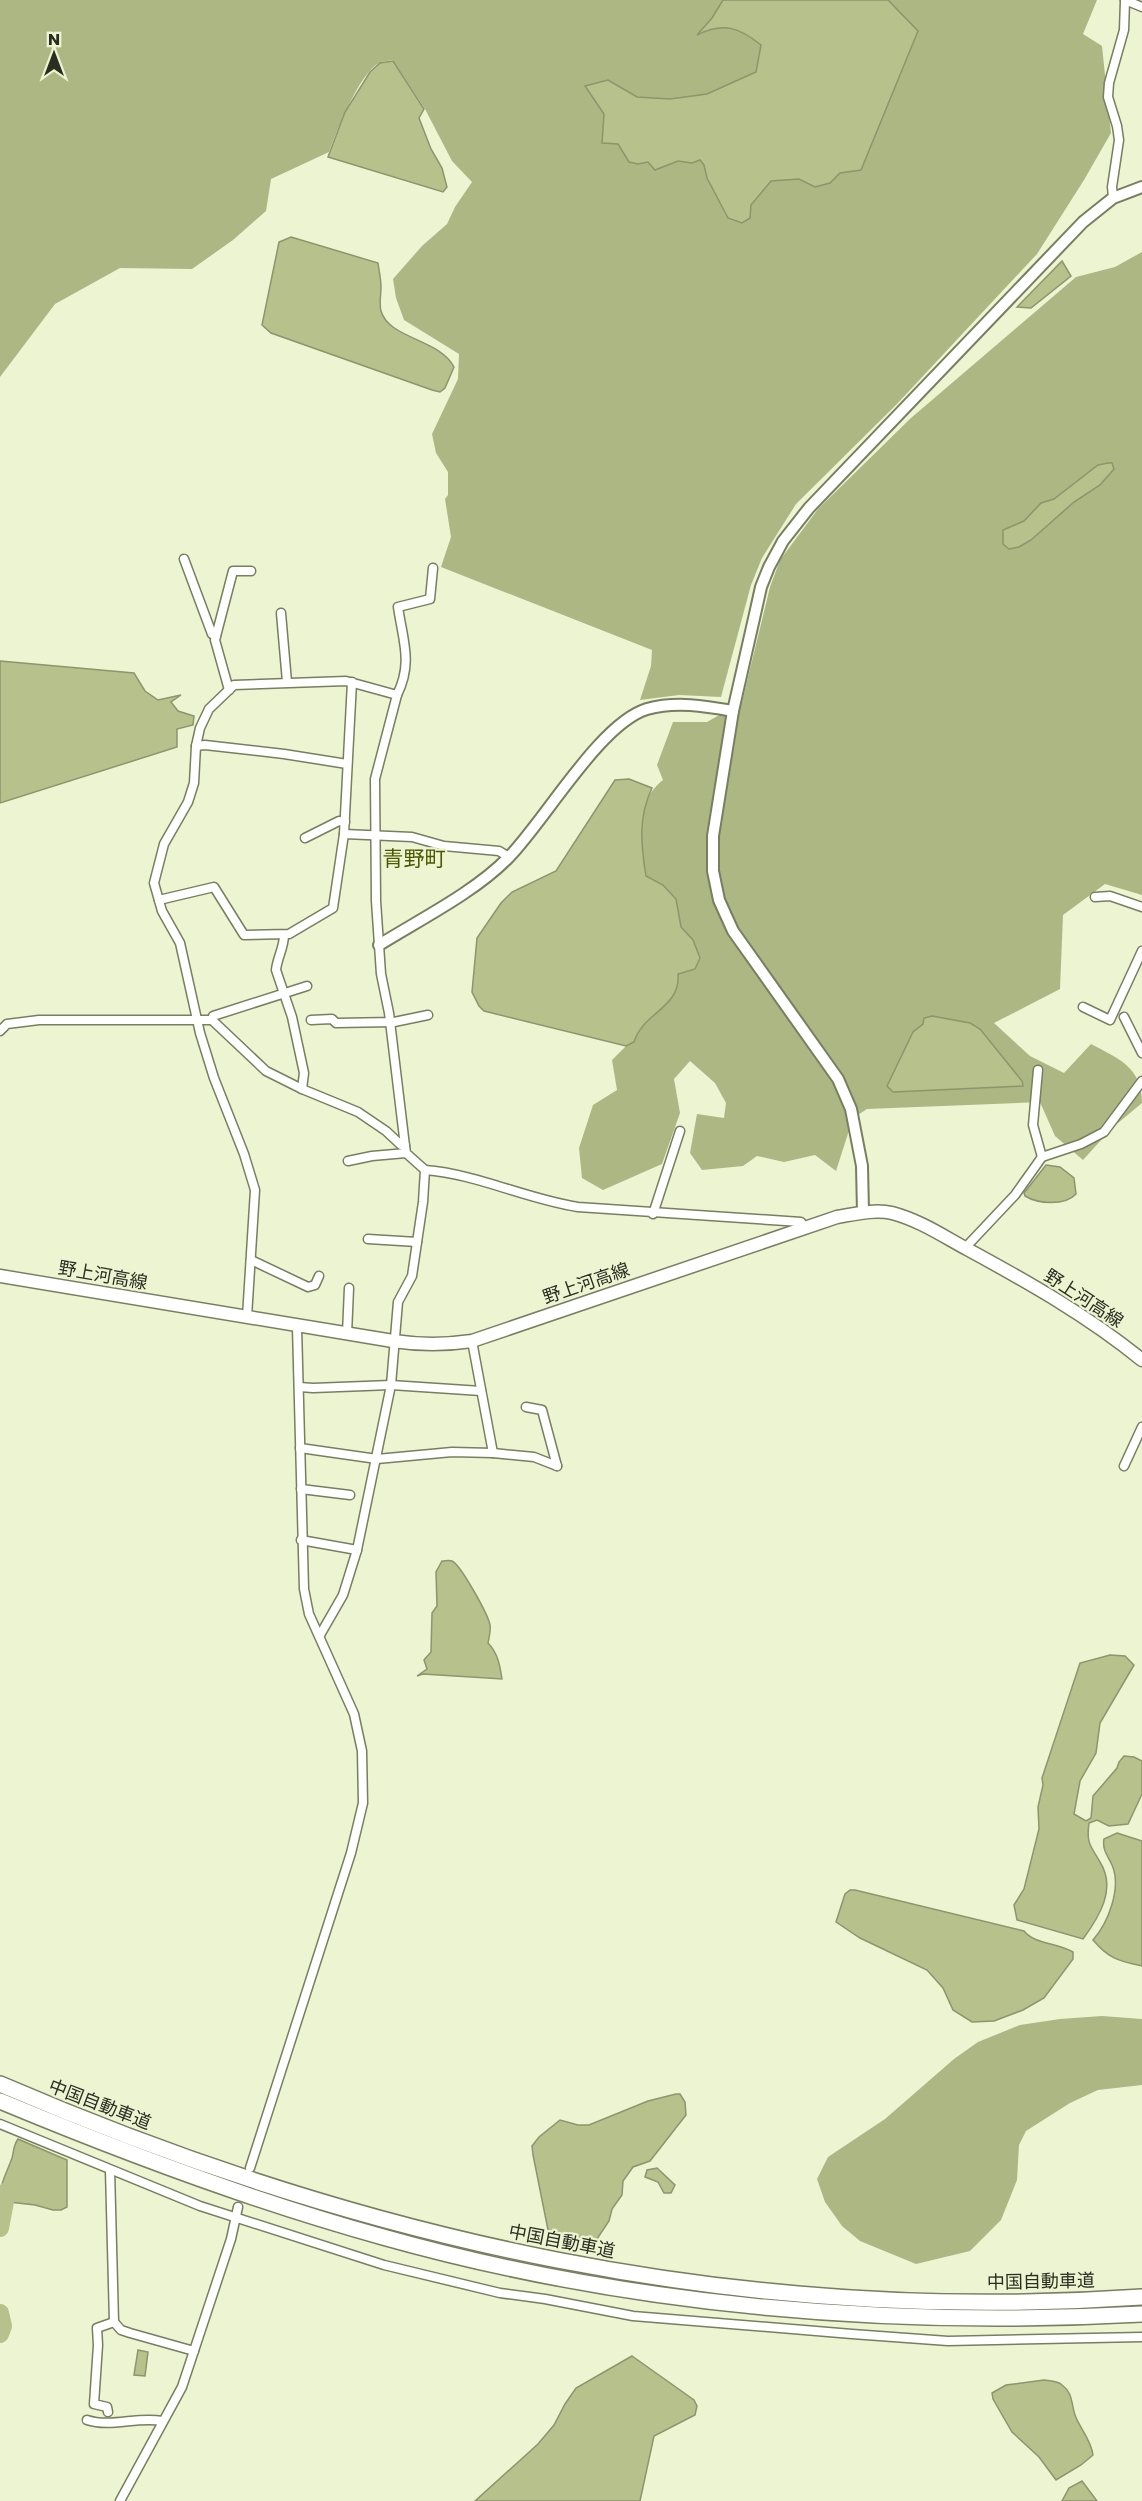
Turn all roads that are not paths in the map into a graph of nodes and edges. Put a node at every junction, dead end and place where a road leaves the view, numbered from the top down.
1 (1125, 1) edge
2 (1142, 7) edge
3 (1142, 187) edge
4 (1113, 197) junction
5 (184, 559) dead end
6 (433, 568) dead end
7 (251, 571) dead end
8 (281, 613) dead end
9 (216, 636) junction
10 (287, 682) junction
11 (352, 682) junction
12 (229, 690) junction
13 (397, 695) junction
14 (733, 711) junction
15 (196, 746) junction
16 (347, 764) junction
17 (345, 822) junction
18 (344, 834) junction
19 (376, 835) junction
20 (305, 838) dead end
21 (509, 857) junction
22 (1095, 897) dead end
23 (159, 900) junction
24 (1142, 907) edge
25 (284, 935) junction
26 (379, 945) junction
27 (1142, 951) edge
28 (307, 986) dead end
29 (282, 993) junction
30 (1083, 1007) dead end
31 (428, 1014) dead end
32 (1124, 1017) dead end
33 (197, 1019) junction
34 (212, 1020) junction
35 (311, 1020) dead end
36 (390, 1022) junction
37 (0, 1031) edge
38 (1142, 1053) edge
39 (1038, 1070) dead end
40 (1142, 1081) edge
41 (302, 1089) junction
42 (680, 1131) dead end
43 (406, 1149) junction
44 (1042, 1157) junction
45 (348, 1161) dead end
46 (425, 1170) junction
47 (863, 1212) junction
48 (653, 1214) junction
49 (805, 1228) junction
50 (368, 1239) dead end
51 (417, 1242) junction
52 (965, 1248) junction
53 (251, 1260) junction
54 (0, 1276) edge
55 (319, 1276) dead end
56 (349, 1288) dead end
57 (247, 1317) junction
58 (297, 1327) junction
59 (347, 1334) junction
60 (393, 1341) junction
61 (472, 1341) junction
62 (1142, 1360) edge
63 (391, 1385) junction
64 (299, 1387) junction
65 (481, 1391) junction
66 (526, 1407) dead end
67 (1142, 1427) edge
68 (300, 1448) junction
69 (492, 1453) junction
70 (377, 1459) junction
71 (1124, 1466) dead end
72 (301, 1489) junction
73 (350, 1495) dead end
74 (301, 1540) junction
75 (357, 1550) junction
76 (320, 1635) junction
77 (0, 2084) edge
78 (0, 2100) edge
79 (0, 2124) edge
80 (250, 2168) dead end
81 (110, 2170) junction
82 (237, 2212) junction
83 (1142, 2297) edge
84 (1142, 2314) edge
85 (114, 2322) junction
86 (1142, 2337) edge
87 (194, 2350) junction
88 (108, 2412) dead end
89 (87, 2420) dead end
90 (162, 2421) junction
91 (120, 2501) edge

1 - 2 street
1 - 4 street
3 - 4 street
4 - 14 street
5 - 9 street
6 - 13 street
7 - 9 street
8 - 10 street
9 - 12 street
10 - 11 street
10 - 12 street
11 - 13 street
11 - 16 street
12 - 15 street
13 - 19 street
14 - 21 street
14 - 47 street
15 - 16 street
15 - 23 street
16 - 17 street
17 - 18 street
17 - 20 street
18 - 19 street
18 - 25 street
19 - 21 street
19 - 26 street
21 - 26 street
22 - 24 street
23 - 25 street
23 - 33 street
25 - 29 street
26 - 36 street
27 - 30 street
28 - 29 street
29 - 34 street
29 - 41 street
31 - 36 street
32 - 38 street
33 - 34 street
33 - 37 street
33 - 53 street
34 - 41 street
35 - 36 street
36 - 43 street
39 - 44 street
40 - 44 street
41 - 43 street
42 - 48 street
43 - 45 street
43 - 46 street
44 - 52 street
46 - 48 street
46 - 51 street
47 - 49 main road, 野上河高線
47 - 52 main road, 野上河高線
48 - 49 street
49 - 61 main road, 野上河高線
50 - 51 street
51 - 60 street
52 - 62 main road, 野上河高線
53 - 55 street
53 - 57 street
54 - 57 main road, 野上河高線
56 - 59 street
57 - 58 main road, 野上河高線
58 - 59 main road, 野上河高線
58 - 64 street
59 - 60 main road, 野上河高線
60 - 61 main road, 野上河高線
60 - 63 street
61 - 65 street
63 - 64 street
63 - 65 street
63 - 70 street
64 - 68 street
65 - 69 street
66 - 69 street
67 - 71 street
68 - 70 street
68 - 72 street
69 - 70 street
70 - 75 street
72 - 73 street
72 - 74 street
74 - 75 street
74 - 76 street
75 - 76 street
76 - 80 street
77 - 83 highway, 中国自動車道
78 - 84 highway, 中国自動車道
79 - 81 street
81 - 82 street
81 - 85 street
82 - 86 street
82 - 87 street
85 - 87 street
85 - 88 street
87 - 90 street
89 - 90 street
90 - 91 street

